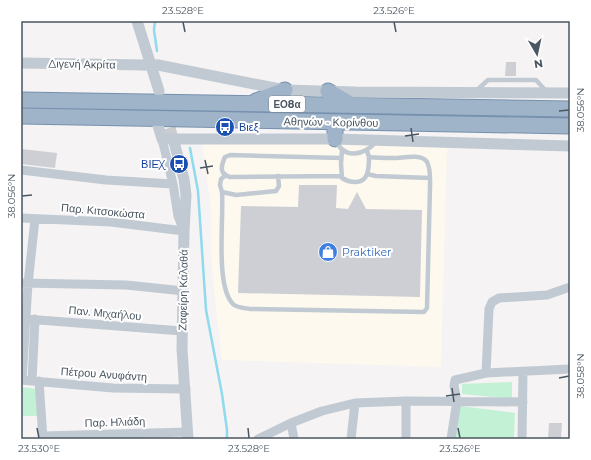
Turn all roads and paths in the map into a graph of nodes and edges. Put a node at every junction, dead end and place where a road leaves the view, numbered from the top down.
1 (137, 21) edge
2 (21, 63) edge
3 (285, 90) junction
4 (159, 91) tunnel mouth
5 (328, 91) junction
6 (570, 93) edge
7 (21, 100) edge
8 (249, 104) junction
9 (353, 106) junction
10 (570, 109) edge
11 (21, 116) edge
12 (156, 119) junction
13 (335, 122) junction
14 (570, 126) edge
15 (162, 138) junction
16 (377, 140) junction
17 (174, 142) tunnel mouth
18 (338, 145) junction
19 (570, 146) edge
20 (367, 151) junction
21 (369, 157) junction
22 (341, 158) junction
23 (21, 170) edge
24 (367, 174) junction
25 (226, 175) junction
26 (278, 176) junction
27 (342, 176) junction
28 (430, 178) junction
29 (173, 184) junction
30 (222, 192) junction
31 (21, 218) edge
32 (35, 219) junction
33 (184, 232) junction
34 (24, 283) edge
35 (570, 287) edge
36 (184, 291) junction
37 (30, 319) junction
38 (182, 331) junction
39 (570, 369) edge
40 (522, 372) junction
41 (486, 373) junction
42 (21, 380) edge
43 (36, 381) junction
44 (186, 389) junction
45 (406, 401) junction
46 (457, 401) junction
47 (523, 402) junction
48 (355, 403) junction
49 (291, 422) junction
50 (188, 435) edge
51 (43, 438) edge
52 (258, 439) edge
53 (294, 439) edge
54 (351, 439) edge
55 (406, 439) edge
56 (451, 439) edge
57 (522, 439) edge

1 - 4 street
2 - 3 street, Διγενή Ακρίτα, bridge
3 - 5 street, Διγενή Ακρίτα
3 - 8 highway
5 - 6 street, Διγενή Ακρίτα
5 - 9 highway
7 - 8 highway, Αθηνών - Κορίνθου / ΕΟ8α
8 - 9 highway, Αθηνών - Κορίνθου / ΕΟ8α
9 - 10 highway, Αθηνών - Κορίνθου / ΕΟ8α
11 - 12 highway, Αθηνών - Κορίνθου / ΕΟ8α
12 - 13 highway, Αθηνών - Κορίνθου / ΕΟ8α
12 - 15 street
13 - 14 highway, Αθηνών - Κορίνθου / ΕΟ8α
13 - 18 highway
15 - 18 street
15 - 29 street
16 - 18 street
16 - 19 street
16 - 20 lane
17 - 33 street, Ζαφείρη Καλαθά
18 - 20 lane
18 - 22 lane
20 - 21 lane
21 - 24 lane
21 - 28 lane
22 - 25 lane
22 - 27 lane
23 - 29 street
24 - 27 lane
24 - 28 lane
25 - 26 lane
25 - 30 lane
26 - 27 lane
26 - 30 lane
28 - 30 lane
29 - 33 street
31 - 32 street, Παρ. Κιτσοκώστα
32 - 33 street, Παρ. Κιτσοκώστα
32 - 34 street
33 - 36 street, Ζαφείρη Καλαθά
34 - 36 street
34 - 37 street
35 - 41 street
36 - 38 street, Ζαφείρη Καλαθά
37 - 38 street, Παν. Μιχαήλου
37 - 42 street
37 - 43 street
38 - 44 street, Ζαφείρη Καλαθά
39 - 40 street
40 - 41 street
40 - 47 street
41 - 46 street
42 - 43 street, Πέτρου Ανυφάντη
43 - 44 street, Πέτρου Ανυφάντη
43 - 51 street
44 - 50 street, Ζαφείρη Καλαθά
45 - 46 street
45 - 48 street
45 - 55 street
46 - 47 street
46 - 56 street
47 - 57 street
48 - 49 street
48 - 54 street
49 - 52 street
49 - 53 street
50 - 51 street, Παρ. Ηλιάδη

